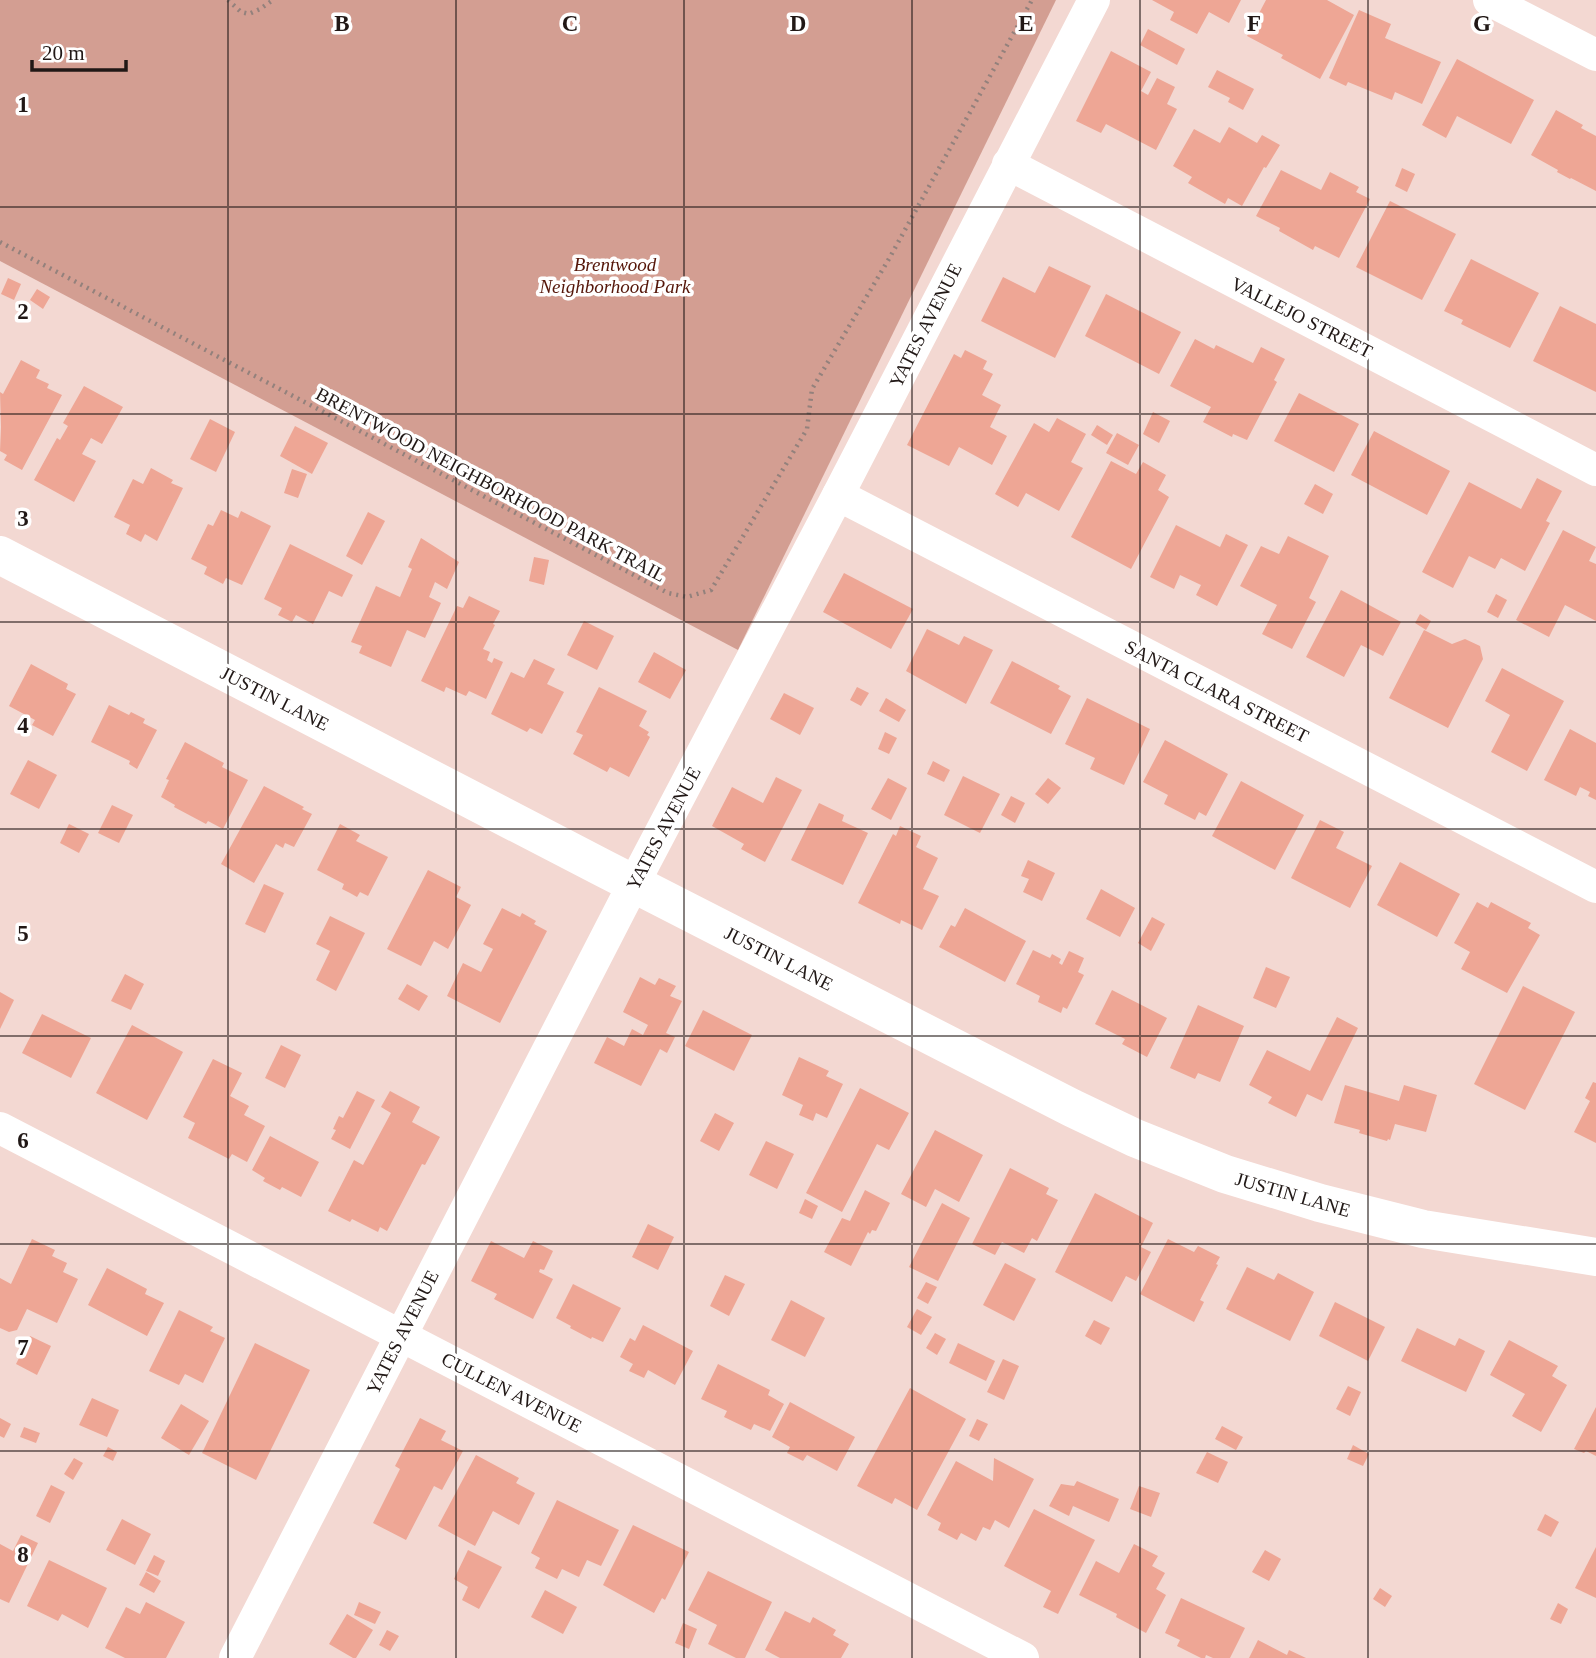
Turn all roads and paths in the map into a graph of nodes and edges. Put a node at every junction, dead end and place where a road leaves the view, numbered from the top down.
1 (228, 0) edge
2 (273, 0) edge
3 (1032, 0) edge
4 (1094, 0) edge
5 (1489, 0) edge
6 (1596, 55) edge
7 (1008, 164) junction
8 (0, 242) edge
9 (1596, 470) edge
10 (838, 495) junction
11 (0, 555) edge
12 (634, 883) junction
13 (1596, 887) edge
14 (0, 1128) edge
15 (1596, 1257) edge
16 (401, 1334) junction
17 (235, 1658) edge
18 (1023, 1658) edge

1 - 2 path
3 - 8 path, BRENTWOOD NEIGHBORHOOD PARK TRAIL
4 - 7 street, YATES AVENUE
5 - 6 street
7 - 9 street, VALLEJO STREET
7 - 10 street, YATES AVENUE
10 - 12 street, YATES AVENUE
10 - 13 street, SANTA CLARA STREET
11 - 12 street, JUSTIN LANE
12 - 15 street, JUSTIN LANE
12 - 16 street, YATES AVENUE
14 - 16 street, CULLEN AVENUE
16 - 17 street, YATES AVENUE
16 - 18 street, CULLEN AVENUE

